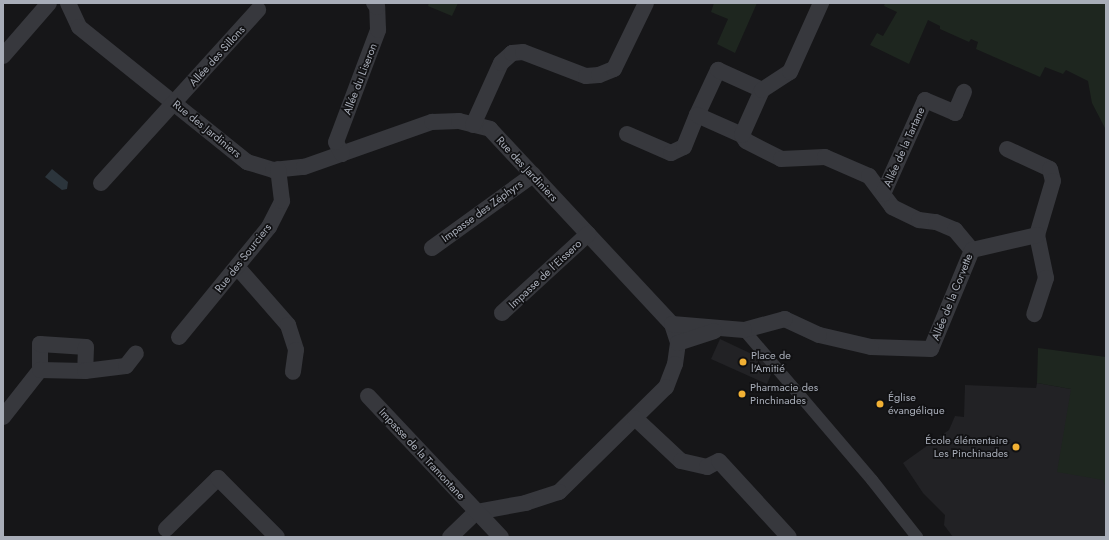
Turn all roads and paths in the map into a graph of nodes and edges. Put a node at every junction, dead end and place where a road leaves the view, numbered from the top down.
1 (49, 3) edge
2 (68, 3) edge
3 (374, 3) edge
4 (646, 3) edge
5 (821, 3) edge
6 (258, 10) dead end
7 (3, 56) edge
8 (762, 90) junction
9 (964, 92) dead end
10 (175, 102) junction
11 (697, 115) junction
12 (473, 125) junction
13 (627, 134) dead end
14 (742, 135) junction
15 (1007, 149) dead end
16 (342, 154) junction
17 (278, 169) junction
18 (533, 175) junction
19 (101, 183) dead end
20 (883, 194) junction
21 (588, 234) junction
22 (1037, 235) junction
23 (432, 248) dead end
24 (972, 250) junction
25 (238, 268) junction
26 (502, 313) dead end
27 (1034, 314) dead end
28 (672, 324) junction
29 (720, 329) junction
30 (744, 330) junction
31 (179, 336) dead end
32 (678, 344) junction
33 (136, 353) dead end
34 (40, 370) junction
35 (85, 371) junction
36 (293, 372) dead end
37 (368, 396) dead end
38 (3, 417) edge
39 (635, 418) junction
40 (476, 512) junction
41 (166, 529) dead end
42 (277, 537) edge
43 (450, 537) edge
44 (501, 537) edge
45 (789, 537) edge
46 (916, 537) edge

1 - 7 street
2 - 10 street, Rue des Jardiniers
3 - 16 street, Allée du Liseron
4 - 12 street
5 - 8 street
6 - 10 street, Allée des Sillons
8 - 11 street
8 - 14 street
9 - 20 street, Allée de la Tartane
10 - 17 street, Rue des Jardiniers
10 - 19 street, Allée des Sillons
11 - 13 street
11 - 14 street, Allée de la Corvette
12 - 16 street, Rue des Jardiniers
12 - 18 street, Rue des Jardiniers
14 - 20 street, Allée de la Corvette
15 - 22 street
16 - 17 street, Rue des Jardiniers
17 - 25 street, Rue des Sourciers
18 - 21 street, Rue des Jardiniers
18 - 23 street, Impasse des Zéphyrs
20 - 24 street, Allée de la Corvette
21 - 26 street, Impasse de l’Eissero
21 - 28 street, Rue des Jardiniers
22 - 24 street
22 - 27 street
24 - 30 street, Allée de la Corvette
25 - 31 street, Rue des Sourciers
25 - 36 street
28 - 29 street, Allée de la Corvette
28 - 32 street, Rue des Jardiniers
29 - 30 street, Allée de la Corvette
29 - 32 street
30 - 46 street
32 - 39 street, Rue des Jardiniers
33 - 35 street
34 - 35 street
34 - 35 street
34 - 38 street
37 - 40 street, Impasse de la Tramontane
39 - 40 street, Rue des Jardiniers
39 - 45 street
40 - 43 street
40 - 44 street, Impasse de la Tramontane
41 - 42 street

